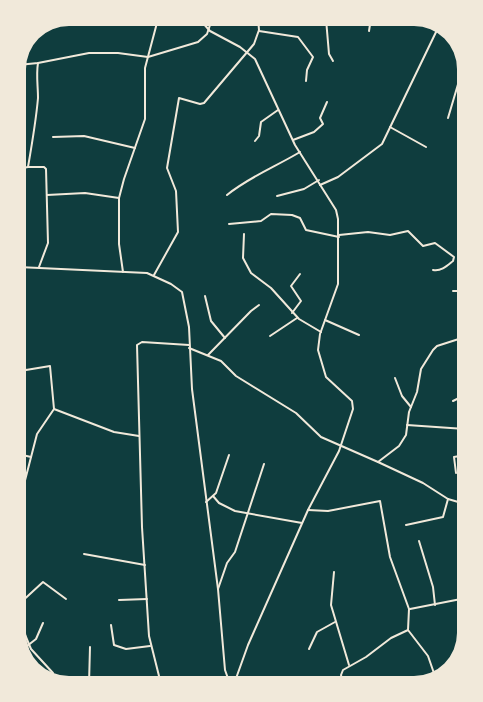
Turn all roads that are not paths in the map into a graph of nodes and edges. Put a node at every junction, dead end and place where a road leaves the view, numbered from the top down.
1 (156, 26) edge
2 (259, 26) edge
3 (327, 26) edge
4 (370, 26) edge
5 (208, 28) joint
6 (259, 31) junction
7 (369, 31) dead end
8 (436, 33) edge
9 (247, 52) junction
10 (148, 57) junction
11 (333, 61) dead end
12 (38, 63) junction
13 (27, 64) edge
14 (306, 80) dead end
15 (457, 92) edge
16 (327, 102) dead end
17 (278, 110) junction
18 (448, 118) dead end
19 (390, 127) junction
20 (53, 137) dead end
21 (292, 140) junction
22 (255, 141) dead end
23 (426, 146) dead end
24 (135, 148) junction
25 (300, 152) junction
26 (28, 167) joint
27 (319, 180) junction
28 (320, 186) junction
29 (46, 195) junction
30 (227, 195) dead end
31 (278, 196) dead end
32 (119, 198) junction
33 (229, 224) dead end
34 (244, 234) dead end
35 (339, 236) junction
36 (26, 268) edge
37 (39, 268) junction
38 (433, 270) dead end
39 (123, 272) junction
40 (300, 274) dead end
41 (154, 275) junction
42 (453, 291) dead end
43 (457, 291) edge
44 (205, 296) dead end
45 (259, 305) dead end
46 (292, 313) junction
47 (297, 318) junction
48 (325, 320) junction
49 (321, 332) junction
50 (359, 335) dead end
51 (270, 336) dead end
52 (225, 338) junction
53 (457, 340) edge
54 (189, 345) junction
55 (188, 348) junction
56 (208, 355) junction
57 (26, 370) edge
58 (395, 378) dead end
59 (457, 398) edge
60 (453, 400) dead end
61 (411, 407) junction
62 (54, 409) junction
63 (407, 425) junction
64 (457, 428) edge
65 (140, 436) junction
66 (341, 446) junction
67 (229, 455) dead end
68 (26, 456) edge
69 (457, 456) edge
70 (32, 457) junction
71 (378, 462) junction
72 (264, 464) dead end
73 (456, 473) dead end
74 (26, 475) edge
75 (213, 496) junction
76 (448, 499) junction
77 (206, 502) junction
78 (457, 502) edge
79 (308, 510) junction
80 (248, 512) junction
81 (303, 523) junction
82 (406, 525) dead end
83 (419, 541) dead end
84 (84, 554) dead end
85 (145, 565) junction
86 (334, 572) dead end
87 (218, 589) junction
88 (26, 598) edge
89 (66, 599) dead end
90 (147, 599) junction
91 (119, 600) dead end
92 (457, 600) edge
93 (436, 605) junction
94 (409, 609) junction
95 (335, 622) junction
96 (43, 623) dead end
97 (111, 625) dead end
98 (408, 630) junction
99 (27, 638) edge
100 (30, 645) junction
101 (150, 646) junction
102 (90, 647) dead end
103 (309, 649) dead end
104 (349, 665) junction
105 (433, 671) edge
106 (52, 672) edge
107 (89, 676) edge
108 (159, 676) edge
109 (228, 676) edge
110 (237, 676) edge
111 (342, 676) edge

1 - 10 street
2 - 6 street
3 - 11 street
4 - 7 street
5 - 9 street
5 - 10 street
6 - 9 street
6 - 14 street
8 - 19 street
9 - 17 street
9 - 41 street
10 - 12 street
10 - 24 street
12 - 13 street
12 - 26 street
15 - 18 street
16 - 21 street
17 - 21 street
17 - 22 street
19 - 23 street
19 - 28 street
20 - 24 street
21 - 25 street
24 - 32 street
25 - 27 street
25 - 30 street
26 - 29 street
27 - 28 street
27 - 31 street
28 - 35 street
29 - 32 street
29 - 37 street
32 - 39 street
33 - 35 street
34 - 46 street
35 - 38 street
35 - 48 street
36 - 37 street
37 - 39 street
39 - 41 street
40 - 46 street
41 - 54 street
42 - 43 street
44 - 52 street
45 - 52 street
46 - 47 street
47 - 49 street
47 - 51 street
48 - 49 street
48 - 50 street
49 - 66 street
52 - 56 street
53 - 61 street
54 - 55 street
54 - 65 street
55 - 56 street
55 - 77 street
56 - 66 street
57 - 62 street
58 - 61 street
59 - 60 street
61 - 63 street
62 - 65 street
62 - 70 street
63 - 64 street
63 - 71 street
65 - 85 street
66 - 71 street
66 - 79 street
67 - 75 street
68 - 70 street
69 - 73 street
70 - 74 street
71 - 76 street
72 - 80 street
75 - 77 street
75 - 80 street
76 - 78 street
76 - 82 street
77 - 87 street
79 - 81 street
79 - 94 street
80 - 81 street
80 - 87 street
81 - 110 street
83 - 93 street
84 - 85 street
85 - 90 street
86 - 95 street
87 - 109 street
88 - 89 street
90 - 91 street
90 - 101 street
92 - 93 street
93 - 94 street
94 - 98 street
95 - 103 street
95 - 104 street
96 - 100 street
97 - 101 street
98 - 104 street
98 - 105 street
99 - 100 street
100 - 106 street
101 - 108 street
102 - 107 street
104 - 111 street

